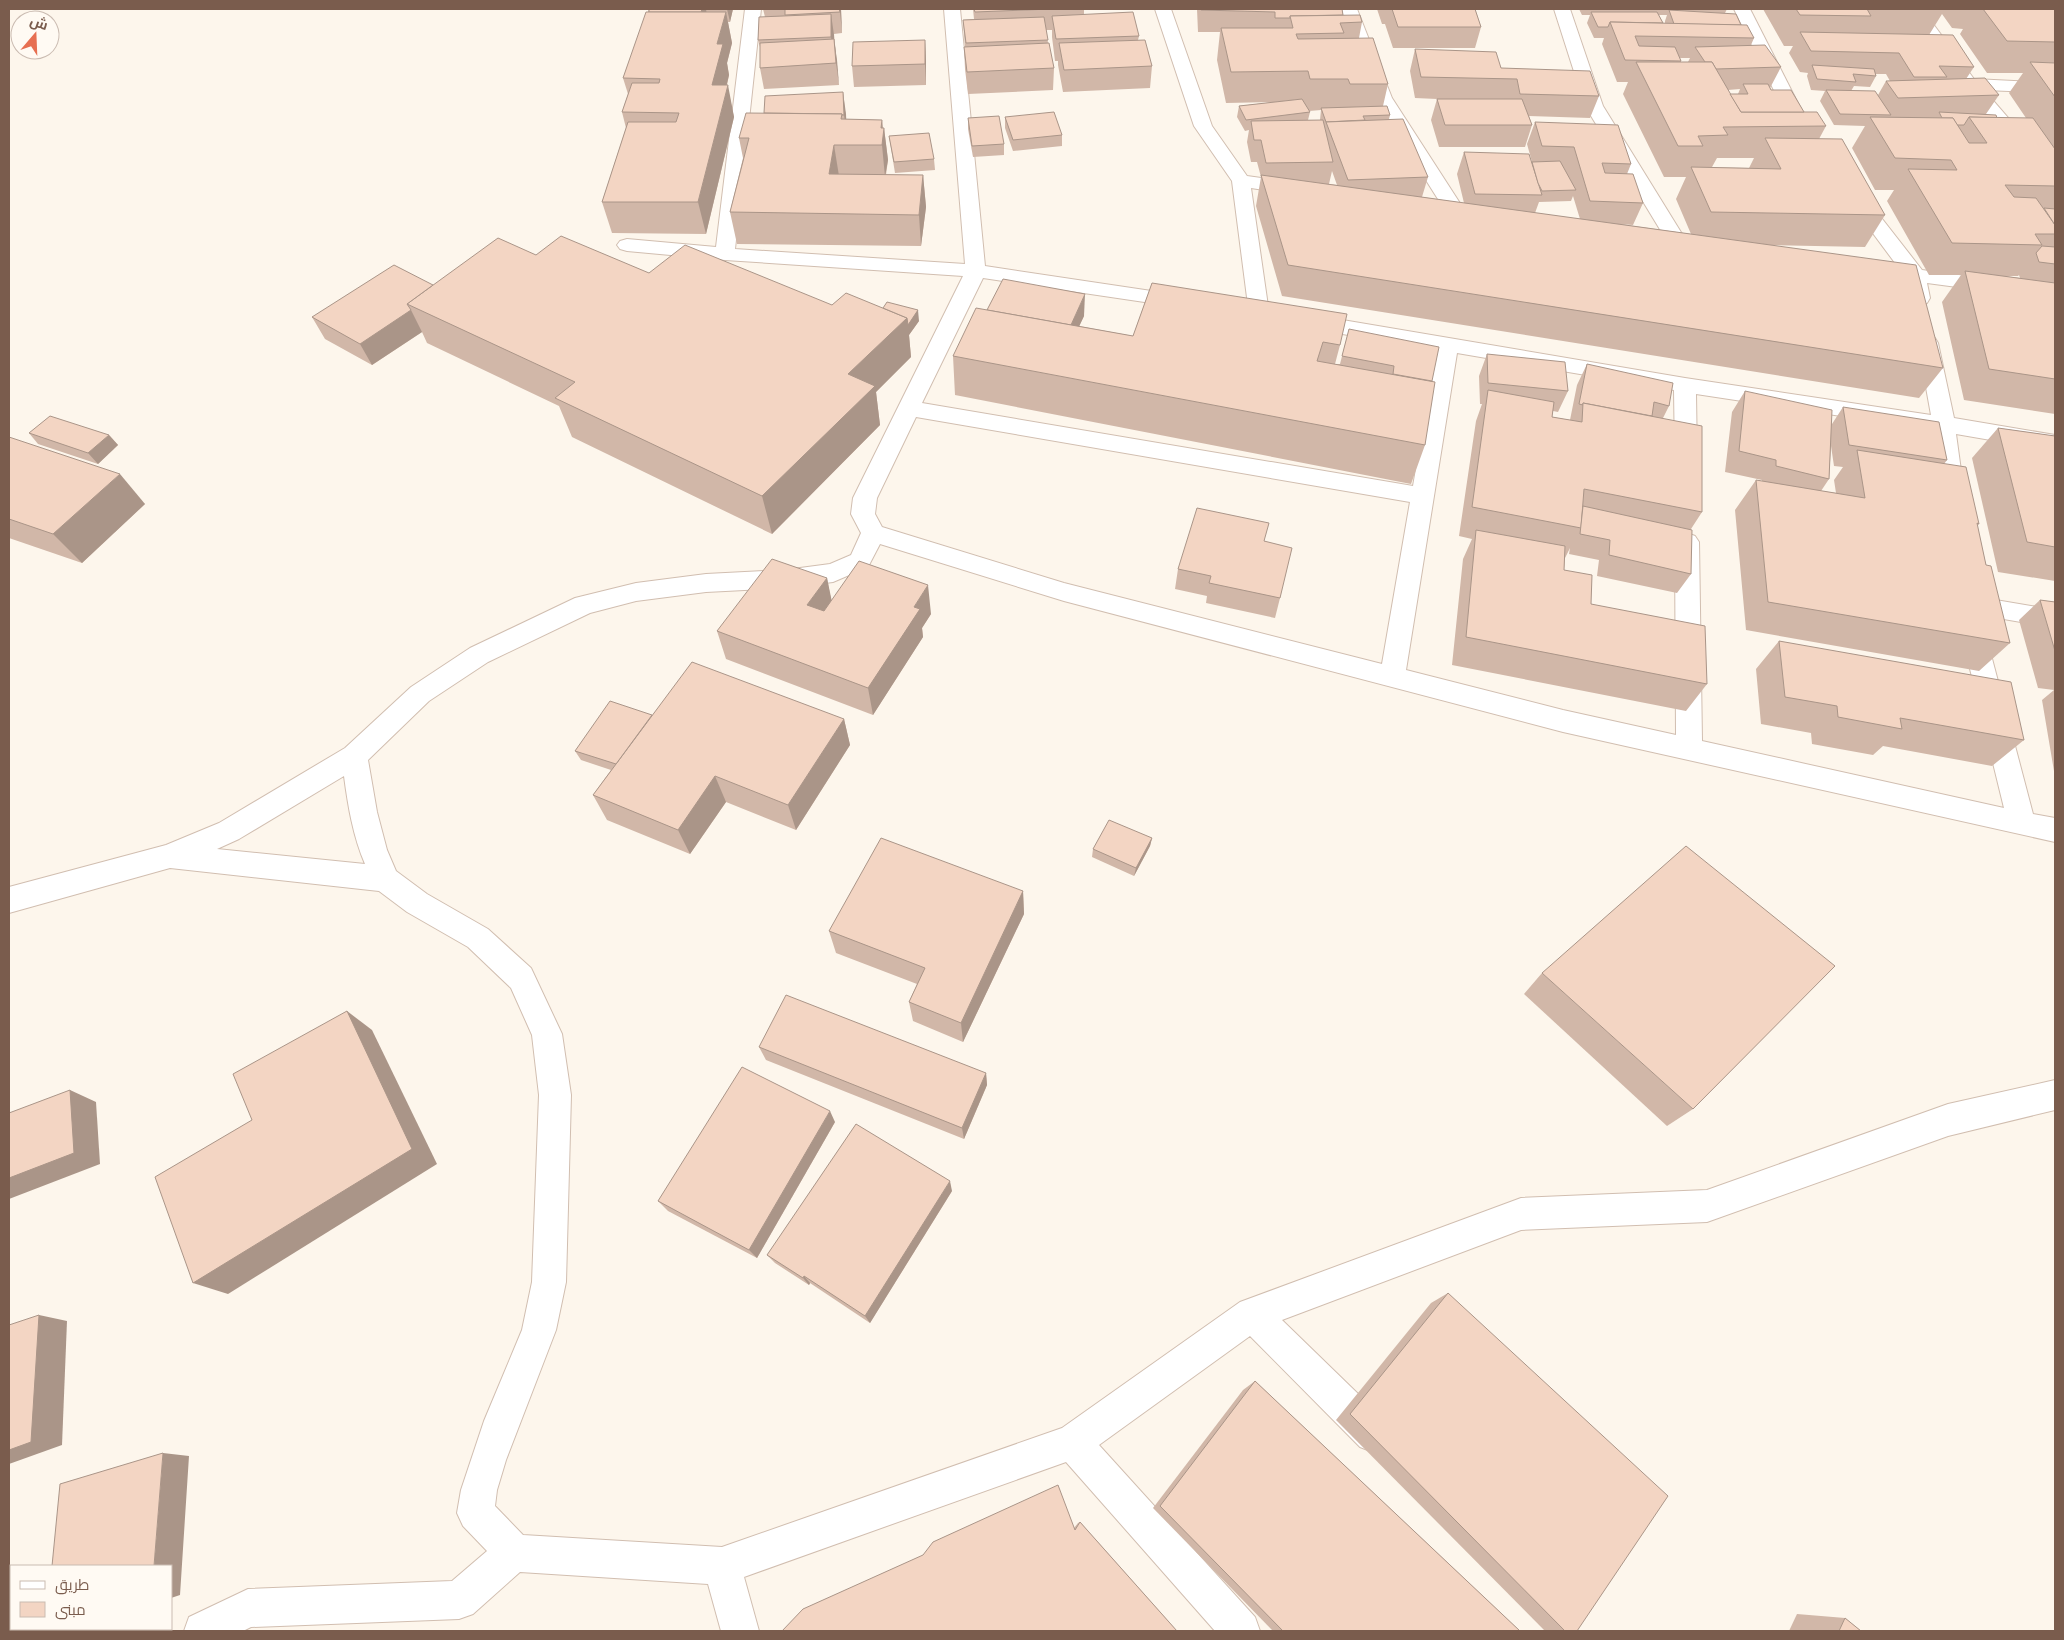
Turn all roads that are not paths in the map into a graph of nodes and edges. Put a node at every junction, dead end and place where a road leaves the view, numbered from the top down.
1 (753, 9) edge
2 (952, 9) edge
3 (1162, 9) edge
4 (1349, 9) edge
5 (1562, 9) edge
6 (1742, 9) edge
7 (1914, 9) edge
8 (1969, 84) junction
9 (2055, 88) edge
10 (1809, 137) edge
11 (1241, 181) junction
12 (1844, 183) edge
13 (2055, 183) edge
14 (1319, 192) edge
15 (1436, 208) edge
16 (1455, 211) junction
17 (1474, 214) edge
18 (1648, 238) edge
19 (1678, 242) junction
20 (1697, 244) edge
21 (627, 246) dead end
22 (725, 254) junction
23 (1875, 269) edge
24 (976, 271) junction
25 (1915, 275) junction
26 (2055, 294) edge
27 (1200, 305) edge
28 (1448, 344) junction
29 (1685, 385) junction
30 (909, 408) junction
31 (1944, 424) junction
32 (2055, 443) edge
33 (1686, 483) edge
34 (1421, 496) junction
35 (1956, 518) edge
36 (1686, 522) edge
37 (873, 533) junction
38 (2055, 619) edge
39 (1392, 677) junction
40 (1689, 748) junction
41 (354, 756) junction
42 (2022, 824) junction
43 (2055, 830) edge
44 (170, 856) junction
45 (385, 879) junction
46 (9, 900) edge
47 (2055, 1094) edge
48 (1252, 1314) junction
49 (1072, 1442) junction
50 (1398, 1459) edge
51 (514, 1553) junction
52 (722, 1566) junction
53 (250, 1620) edge
54 (203, 1631) edge
55 (740, 1631) edge
56 (1241, 1631) edge

1 - 22 street
2 - 24 street
3 - 11 street
4 - 16 street
5 - 19 street
6 - 10 street
7 - 8 street
8 - 9 street
8 - 13 street
11 - 14 street
11 - 28 street
12 - 25 street
15 - 16 street
16 - 17 street
18 - 19 street
19 - 20 street
21 - 22 street
22 - 24 street
23 - 25 street
24 - 27 street
24 - 30 street
25 - 26 street
25 - 31 street
28 - 29 street
28 - 34 street
29 - 31 street
29 - 33 street
30 - 34 street
30 - 37 street
31 - 32 street
31 - 35 street
34 - 39 street
36 - 40 street
37 - 39 street
37 - 41 street
38 - 42 street
39 - 40 street
40 - 42 street
41 - 44 street
41 - 45 street
42 - 43 street
44 - 45 street
44 - 46 street
45 - 51 street
47 - 48 street
48 - 49 street
48 - 50 street
49 - 52 street
49 - 56 street
51 - 52 street
51 - 53 street
52 - 55 street
53 - 54 street

